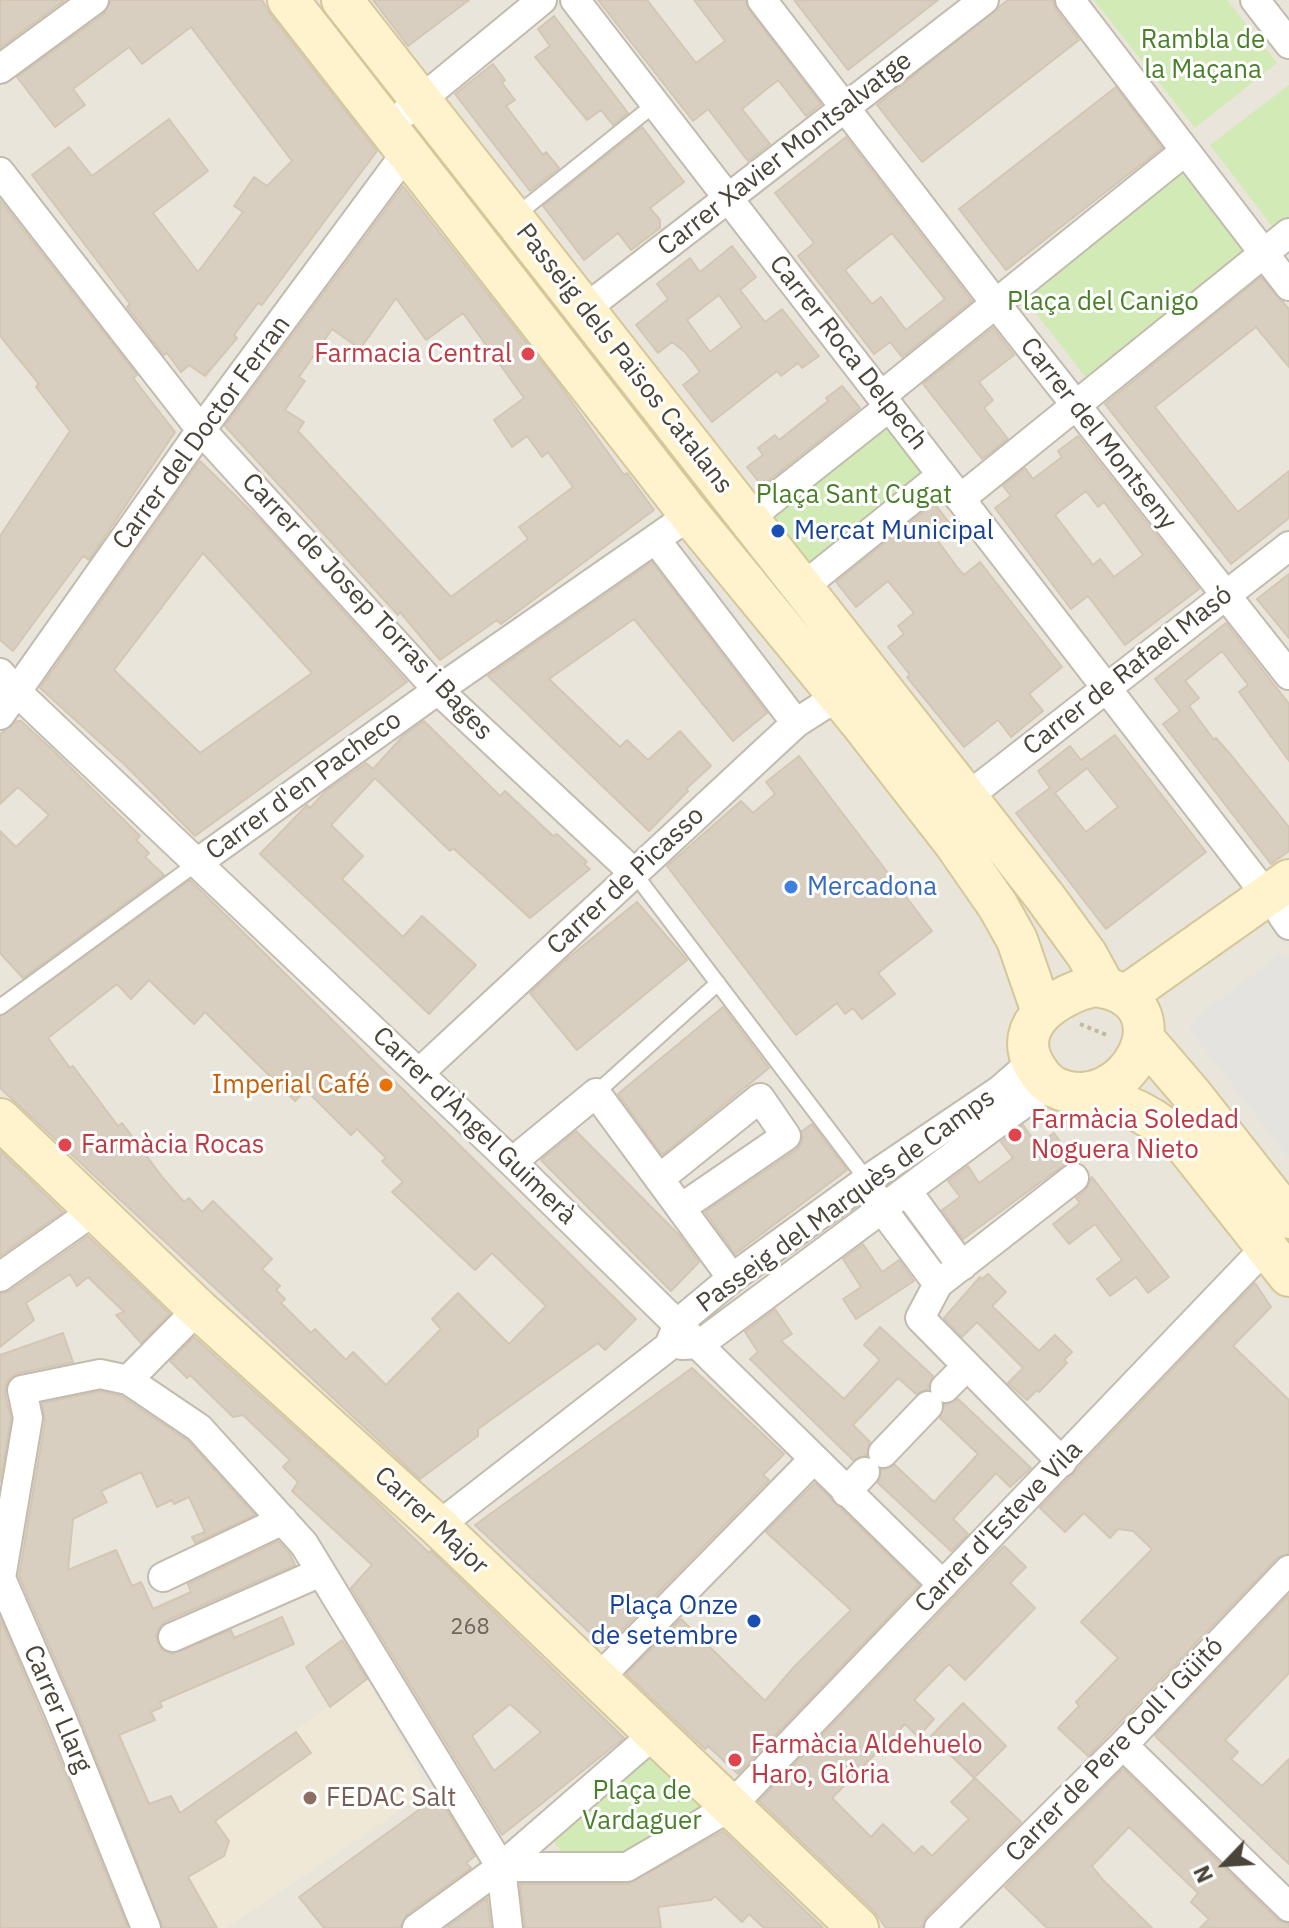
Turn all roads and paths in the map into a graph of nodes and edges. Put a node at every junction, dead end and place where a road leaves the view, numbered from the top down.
1 (94, 0) edge
2 (288, 0) edge
3 (342, 0) edge
4 (542, 0) edge
5 (575, 0) edge
6 (762, 0) edge
7 (984, 0) edge
8 (1070, 0) edge
9 (1255, 0) edge
10 (1289, 44) edge
11 (0, 69) edge
12 (422, 100) junction
13 (655, 104) junction
14 (847, 108) junction
15 (396, 140) junction
16 (1184, 152) junction
17 (0, 172) edge
18 (727, 199) junction
19 (514, 217) junction
20 (1289, 233) edge
21 (1263, 252) junction
22 (1289, 286) edge
23 (996, 304) junction
24 (585, 309) junction
25 (885, 402) junction
26 (1076, 406) junction
27 (201, 430) junction
28 (942, 475) junction
29 (960, 499) junction
30 (690, 515) junction
31 (749, 518) junction
32 (656, 540) junction
33 (1289, 546) edge
34 (803, 587) junction
35 (1225, 595) junction
36 (1289, 675) edge
37 (9, 682) edge
38 (1106, 688) junction
39 (438, 690) junction
40 (838, 696) junction
41 (0, 715) edge
42 (796, 723) junction
43 (967, 797) junction
44 (197, 863) junction
45 (634, 873) junction
46 (1283, 905) edge
47 (718, 983) junction
48 (0, 1007) edge
49 (1042, 1012) junction
50 (1130, 1012) junction
51 (419, 1073) junction
52 (1041, 1073) junction
53 (1089, 1092) junction
54 (596, 1093) junction
55 (0, 1119) edge
56 (512, 1162) junction
57 (1074, 1178) dead end
58 (659, 1179) junction
59 (867, 1180) junction
60 (907, 1191) junction
61 (681, 1208) junction
62 (882, 1209) junction
63 (95, 1210) junction
64 (1281, 1247) edge
65 (962, 1266) junction
66 (0, 1277) edge
67 (732, 1278) junction
68 (938, 1284) junction
69 (198, 1309) junction
70 (673, 1334) junction
71 (700, 1344) junction
72 (967, 1366) junction
73 (128, 1380) junction
74 (813, 1460) junction
75 (1062, 1462) junction
76 (865, 1472) junction
77 (283, 1520) junction
78 (438, 1526) junction
79 (3, 1554) edge
80 (1289, 1570) edge
81 (321, 1572) junction
82 (163, 1577) dead end
83 (943, 1585) junction
84 (173, 1637) dead end
85 (598, 1679) junction
86 (653, 1735) junction
87 (1123, 1745) junction
88 (730, 1807) junction
89 (501, 1867) junction
90 (1287, 1902) edge
91 (146, 1928) edge
92 (417, 1928) edge
93 (508, 1928) edge
94 (858, 1928) edge
95 (939, 1928) edge

1 - 11 street
2 - 15 main road
3 - 12 main road, Passeig dels Països Catalans
4 - 12 street, Carrer del Doctor Ferran
5 - 13 street, Carrer Roca Delpech
6 - 14 street, Carrer del Montseny
7 - 14 street, Carrer Xavier Montsalvatge
8 - 16 street
9 - 10 street
12 - 15 street, Carrer del Doctor Ferran
12 - 19 main road, Passeig dels Països Catalans
13 - 18 street, Carrer Roca Delpech
13 - 19 lane
14 - 18 street, Carrer Xavier Montsalvatge
14 - 23 street, Carrer del Montseny
15 - 27 street, Carrer del Doctor Ferran
15 - 30 main road
16 - 21 street
16 - 23 street
17 - 27 street, Carrer de Josep Torras i Bages
18 - 24 street, Carrer Xavier Montsalvatge
18 - 25 street, Carrer Roca Delpech
19 - 24 main road, Passeig dels Països Catalans
20 - 21 street
21 - 22 street
21 - 26 street
23 - 25 street
23 - 26 street, Carrer del Montseny
24 - 31 main road, Passeig dels Països Catalans
25 - 28 street, Carrer Roca Delpech
25 - 31 street
26 - 29 street
26 - 35 street, Carrer del Montseny
27 - 37 street, Carrer del Doctor Ferran
27 - 39 street, Carrer de Josep Torras i Bages
28 - 29 street, Carrer Roca Delpech
28 - 34 street
29 - 38 street, Carrer Roca Delpech
30 - 32 street, Carrer d'en Pacheco
30 - 40 main road
31 - 34 main road, Passeig dels Països Catalans
32 - 39 street, Carrer d'en Pacheco
32 - 42 street
33 - 35 street, Carrer de Rafael Masó
34 - 43 main road, Passeig dels Països Catalans
35 - 36 street, Carrer del Montseny
35 - 38 street, Carrer de Rafael Masó
37 - 41 street, Carrer del Doctor Ferran
37 - 44 street, Carrer d'Àngel Guimerà
38 - 43 street, Carrer de Rafael Masó
38 - 46 street, Carrer Roca Delpech
39 - 44 street, Carrer d'en Pacheco
39 - 45 street, Carrer de Josep Torras i Bages
40 - 42 street, Carrer de Picasso
40 - 49 main road
42 - 45 street, Carrer de Picasso
43 - 50 main road, Passeig dels Països Catalans
44 - 48 lane, Carrer d'en Pacheco
44 - 51 street, Carrer d'Àngel Guimerà
45 - 47 lane, Carrer de Josep Torras i Bages
45 - 51 street, Carrer de Picasso
46 - 50 main road
47 - 54 lane
47 - 59 lane, Carrer de Josep Torras i Bages
49 - 50 main road
49 - 52 main road
50 - 53 main road
50 - 64 main road, Passeig dels Països Catalans
51 - 56 street, Carrer d'Àngel Guimerà
52 - 53 main road
52 - 59 street, Passeig del Marquès de Camps
52 - 60 street, Passeig del Marquès de Camps
53 - 64 main road
54 - 56 street
54 - 58 street
55 - 63 main road, Carrer Major
56 - 70 street, Carrer d'Àngel Guimerà
57 - 65 street
58 - 61 street
58 - 61 street
59 - 62 street
59 - 67 street, Passeig del Marquès de Camps
60 - 62 street, Passeig del Marquès de Camps
60 - 65 street
61 - 67 street
62 - 68 street
62 - 71 street, Passeig del Marquès de Camps
63 - 66 street
63 - 69 main road, Carrer Major
64 - 75 street, Carrer d'Esteve Vila
65 - 68 street
67 - 70 street, Passeig del Marquès de Camps
68 - 72 street
69 - 73 street
69 - 78 main road, Carrer Major
70 - 71 street, Carrer d'Àngel Guimerà
70 - 78 street, Passeig del Marquès de Camps
71 - 74 street, Carrer d'Àngel Guimerà
72 - 75 street
72 - 76 street
73 - 77 street
73 - 79 street, Carrer Llarg
74 - 76 street, Carrer d'Àngel Guimerà
74 - 85 street
75 - 83 street, Carrer d'Esteve Vila
76 - 83 street, Carrer d'Àngel Guimerà
77 - 81 street
77 - 82 street
78 - 85 main road, Carrer Major
79 - 91 street, Carrer Llarg
80 - 87 street, Carrer de Pere Coll i Güitó
81 - 84 street
81 - 89 street
83 - 88 street, Carrer d'Esteve Vila
85 - 86 main road, Carrer Major
86 - 88 main road, Carrer Major
86 - 89 street
87 - 90 street
87 - 95 street, Carrer de Pere Coll i Güitó
88 - 89 street, Carrer d'Esteve Vila
88 - 94 main road, Carrer Major
89 - 92 street
89 - 93 street

